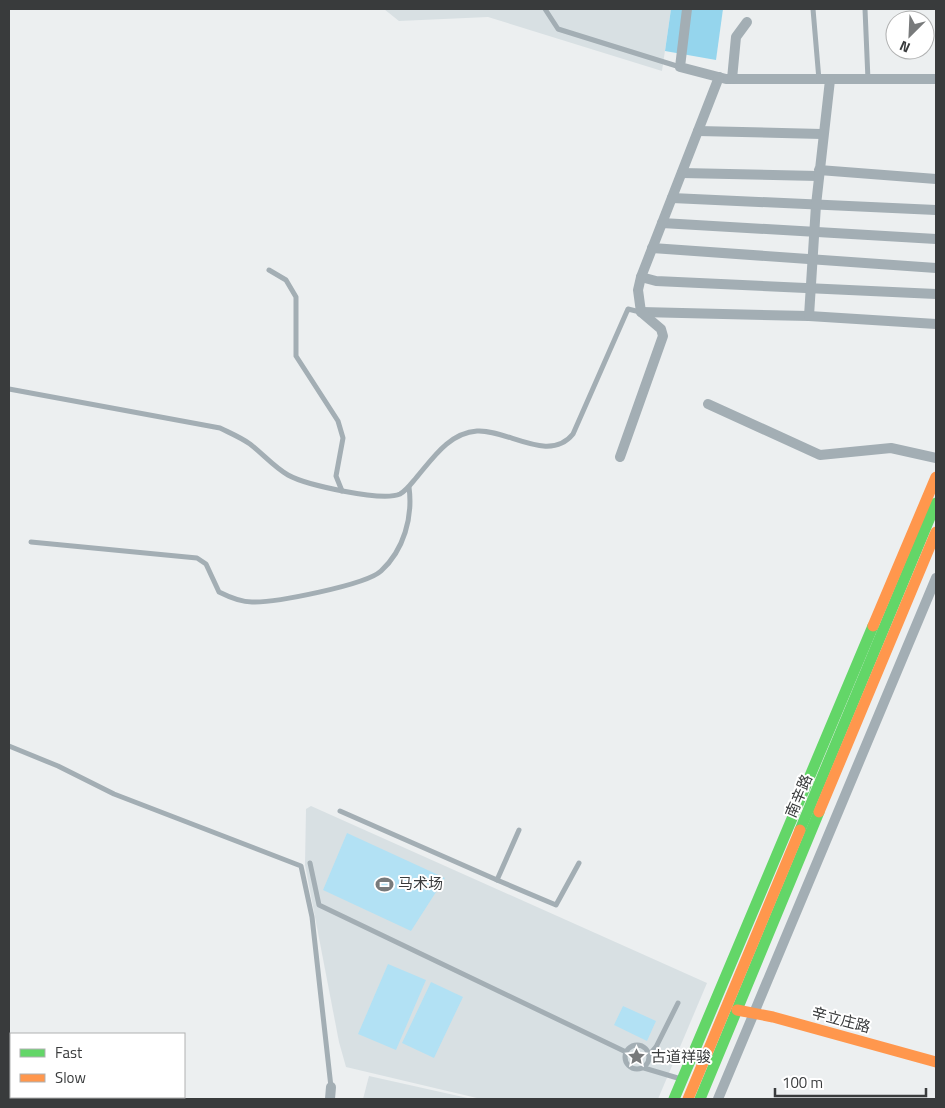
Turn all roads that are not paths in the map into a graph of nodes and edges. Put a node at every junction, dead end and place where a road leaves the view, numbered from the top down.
1 (545, 9) edge
2 (687, 9) edge
3 (813, 9) edge
4 (865, 9) edge
5 (747, 22) dead end
6 (680, 66) junction
7 (719, 78) junction
8 (732, 79) junction
9 (936, 79) edge
10 (819, 80) junction
11 (830, 80) junction
12 (868, 80) junction
13 (698, 131) junction
14 (822, 134) junction
15 (682, 173) junction
16 (818, 173) junction
17 (936, 180) edge
18 (672, 198) junction
19 (816, 205) junction
20 (936, 210) edge
21 (662, 223) junction
22 (814, 232) junction
23 (936, 239) edge
24 (652, 248) junction
25 (812, 259) junction
26 (936, 268) edge
27 (269, 270) dead end
28 (641, 277) junction
29 (811, 288) junction
30 (936, 294) edge
31 (641, 312) junction
32 (809, 316) junction
33 (936, 324) edge
34 (9, 389) edge
35 (708, 404) dead end
36 (620, 457) dead end
37 (936, 458) edge
38 (936, 477) edge
39 (409, 487) junction
40 (342, 491) junction
41 (936, 503) edge
42 (936, 532) edge
43 (31, 542) dead end
44 (936, 578) edge
45 (9, 746) edge
46 (817, 790) junction
47 (843, 801) junction
48 (340, 811) dead end
49 (519, 830) dead end
50 (310, 863) dead end
51 (579, 863) dead end
52 (497, 880) junction
53 (678, 1003) dead end
54 (737, 1010) junction
55 (754, 1014) junction
56 (626, 1052) junction
57 (650, 1054) junction
58 (936, 1062) edge
59 (644, 1068) junction
60 (682, 1079) junction
61 (694, 1085) junction
62 (331, 1087) joint
63 (330, 1099) edge
64 (674, 1099) edge
65 (688, 1099) edge
66 (700, 1099) edge
67 (718, 1099) edge

1 - 6 lane
2 - 6 street
3 - 10 lane
4 - 12 lane
5 - 8 street
6 - 7 street
7 - 8 street
7 - 13 street
8 - 10 street
9 - 12 street
10 - 11 street
11 - 12 street
11 - 14 street
13 - 14 street
13 - 15 street
14 - 16 street
15 - 16 street
15 - 18 street
16 - 17 street
16 - 19 street
18 - 19 street
18 - 21 street
19 - 20 street
19 - 22 street
21 - 22 street
21 - 24 street
22 - 23 street
22 - 25 street
24 - 25 street
24 - 28 street
25 - 26 street
25 - 29 street
27 - 40 lane
28 - 29 street
28 - 31 street
29 - 30 street
29 - 32 street
31 - 32 street
31 - 36 street
31 - 39 lane
32 - 33 street
34 - 40 lane
35 - 37 street
38 - 46 main road
39 - 40 lane
39 - 43 lane
41 - 46 main road, 南辛路
42 - 46 main road, 南辛路
44 - 47 street
45 - 62 lane
46 - 47 street
46 - 54 main road, 南辛路
46 - 60 main road
46 - 61 main road, 南辛路
47 - 55 street
48 - 52 lane
49 - 52 lane
50 - 56 lane
51 - 52 lane
53 - 57 lane
54 - 55 main road, 辛立庄路
54 - 66 main road, 南辛路
55 - 58 main road, 辛立庄路
55 - 67 street
56 - 57 lane
56 - 59 lane
57 - 59 lane
59 - 60 lane
60 - 61 lane
60 - 64 main road
61 - 65 main road, 南辛路
62 - 63 street

